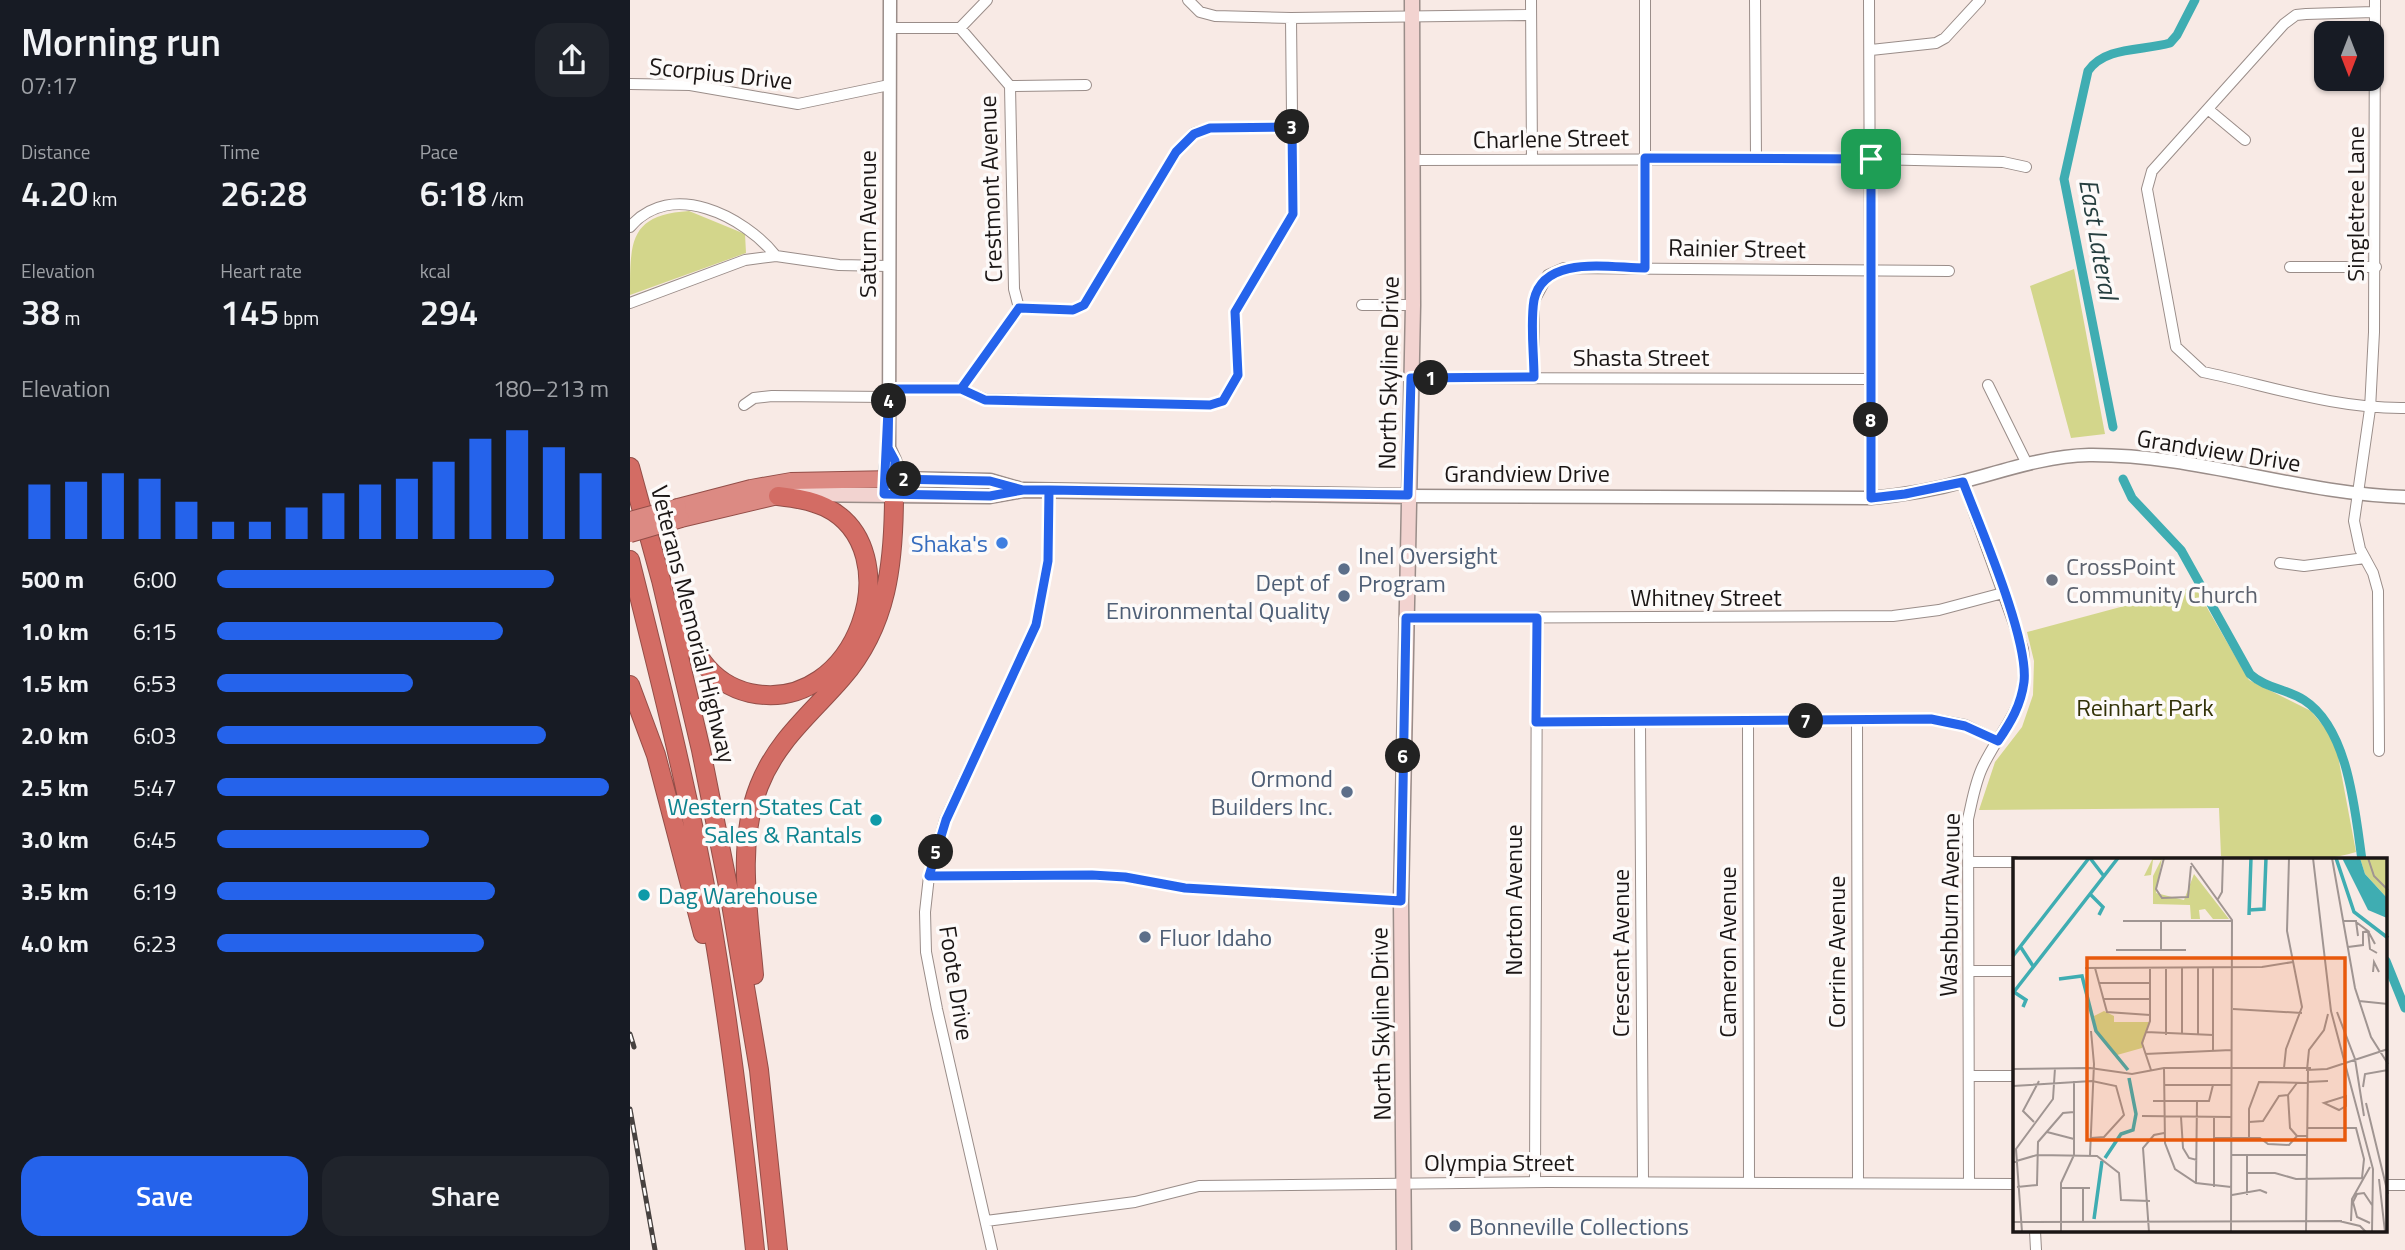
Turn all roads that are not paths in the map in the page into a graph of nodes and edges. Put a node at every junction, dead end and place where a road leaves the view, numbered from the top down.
1 (890, 0) edge
2 (987, 0) edge
3 (1188, 0) edge
4 (1412, 0) edge
5 (1531, 0) edge
6 (1645, 0) edge
7 (1755, 0) edge
8 (1869, 0) edge
9 (1980, 0) edge
10 (2375, 0) edge
11 (2374, 12) junction
12 (1531, 15) junction
13 (1412, 16) junction
14 (1291, 18) junction
15 (960, 27) junction
16 (889, 28) junction
17 (1871, 50) junction
18 (630, 84) edge
19 (888, 85) junction
20 (1086, 85) dead end
21 (1010, 86) junction
22 (2209, 110) junction
23 (1292, 127) junction
24 (2245, 140) dead end
25 (1645, 158) junction
26 (1532, 159) junction
27 (1756, 159) junction
28 (1871, 159) junction
29 (1411, 160) junction
30 (2026, 167) dead end
31 (630, 227) edge
32 (776, 256) junction
33 (888, 266) junction
34 (2290, 267) dead end
35 (2376, 267) junction
36 (1645, 268) junction
37 (1872, 270) junction
38 (1949, 271) dead end
39 (630, 303) edge
40 (1362, 305) dead end
41 (1413, 305) junction
42 (1019, 308) junction
43 (1534, 377) junction
44 (1411, 378) junction
45 (1870, 379) junction
46 (1988, 385) dead end
47 (961, 389) junction
48 (889, 393) junction
49 (744, 405) dead end
50 (2405, 408) edge
51 (2370, 409) junction
52 (2027, 464) junction
53 (630, 467) edge
54 (1963, 482) junction
55 (636, 485) junction
56 (889, 487) junction
57 (1049, 490) junction
58 (2357, 494) junction
59 (1408, 495) junction
60 (778, 496) junction
61 (2405, 497) edge
62 (1871, 498) junction
63 (679, 513) junction
64 (630, 520) edge
65 (630, 534) edge
66 (2365, 558) junction
67 (630, 560) edge
68 (2280, 563) dead end
69 (2003, 593) junction
70 (1406, 618) junction
71 (1537, 618) junction
72 (846, 656) junction
73 (630, 685) edge
74 (1857, 720) junction
75 (1748, 721) junction
76 (1536, 722) junction
77 (1640, 723) junction
78 (1998, 741) junction
79 (2379, 751) dead end
80 (1969, 862) junction
81 (2013, 862) edge
82 (929, 876) junction
83 (1401, 901) junction
84 (1969, 971) junction
85 (2013, 971) edge
86 (727, 1021) junction
87 (759, 1070) junction
88 (1969, 1076) junction
89 (2013, 1076) edge
90 (1535, 1182) junction
91 (1643, 1182) junction
92 (1404, 1183) junction
93 (1749, 1183) junction
94 (1858, 1183) junction
95 (1969, 1184) junction
96 (2013, 1184) edge
97 (986, 1221) junction
98 (2035, 1232) edge
99 (755, 1250) edge
100 (778, 1250) edge
101 (992, 1250) edge
102 (1404, 1250) edge
103 (2036, 1250) edge

1 - 16 street, Saturn Avenue
2 - 15 street
3 - 14 street
4 - 13 main road, North Skyline Drive
5 - 12 street
6 - 25 street
7 - 27 street
8 - 17 street
9 - 17 street
10 - 11 street, Singletree Lane
11 - 22 street
11 - 35 street, Singletree Lane
12 - 13 street
12 - 26 street
13 - 14 street
13 - 29 main road, North Skyline Drive
14 - 23 street
15 - 16 street
15 - 21 street, Crestmont Avenue
16 - 19 street, Saturn Avenue
17 - 28 street
18 - 19 street, Scorpius Drive
19 - 33 street, Saturn Avenue
20 - 21 street
21 - 42 street, Crestmont Avenue
22 - 24 street
22 - 51 street
23 - 42 street
23 - 47 street
25 - 26 street, Charlene Street
25 - 27 street, Charlene Street
25 - 36 street
26 - 29 street, Charlene Street
27 - 28 street, Charlene Street
28 - 30 street, Charlene Street
28 - 37 street
29 - 41 main road, North Skyline Drive
31 - 32 street
32 - 33 street
32 - 39 street
33 - 48 street, Saturn Avenue
34 - 35 street
35 - 51 street, Singletree Lane
36 - 37 street, Rainier Street
36 - 43 street, Rainier Street
37 - 38 street, Rainier Street
37 - 45 street
40 - 41 street
41 - 44 main road, North Skyline Drive
42 - 47 street, Crestmont Avenue
43 - 44 street, Shasta Street
43 - 45 street, Shasta Street
44 - 59 main road, North Skyline Drive
45 - 62 street
46 - 52 street
47 - 48 street
48 - 49 street
48 - 56 street, Saturn Avenue
50 - 51 street
51 - 58 street, Singletree Lane
52 - 54 street, Grandview Drive
52 - 58 street, Grandview Drive
53 - 55 highway, Veterans Memorial Highway
54 - 62 street, Grandview Drive
54 - 69 street, Washburn Avenue
55 - 72 highway
55 - 87 highway, Veterans Memorial Highway
56 - 57 main road, Grandview Drive
56 - 60 main road, Grandview Drive
56 - 63 highway, Grandview Drive
56 - 72 highway
56 - 87 highway
57 - 59 main road, Grandview Drive
57 - 82 street, Foote Drive
58 - 61 street, Grandview Drive
58 - 66 street, Singletree Lane
59 - 62 street, Grandview Drive
59 - 70 main road, North Skyline Drive
60 - 63 highway, Grandview Drive
60 - 72 highway
63 - 64 highway, Grandview Drive, bridge
63 - 65 highway, Grandview Drive, bridge
66 - 68 street
66 - 79 street, Singletree Lane
67 - 86 highway, Veterans Memorial Highway
69 - 71 street, Whitney Street
69 - 78 street, Washburn Avenue
70 - 71 street, Whitney Street
70 - 83 main road, North Skyline Drive
71 - 76 street, Norton Avenue
73 - 86 highway
74 - 75 street
74 - 78 street
74 - 94 street, Corrine Avenue
75 - 77 street
75 - 93 street, Cameron Avenue
76 - 77 street
76 - 90 street, Norton Avenue
77 - 91 street, Crescent Avenue
78 - 80 street, Washburn Avenue
80 - 81 street
80 - 84 street, Washburn Avenue
82 - 83 street
82 - 97 street, Foote Drive
83 - 92 main road, North Skyline Drive
84 - 85 street
84 - 88 street, Washburn Avenue
86 - 99 highway, Veterans Memorial Highway
87 - 100 highway, Veterans Memorial Highway
88 - 89 street
88 - 95 street, Washburn Avenue
90 - 91 street, Olympia Street
90 - 92 street, Olympia Street
91 - 93 street, Olympia Street
92 - 97 street, Olympia Street
92 - 102 main road, North Skyline Drive
93 - 94 street, Olympia Street
94 - 95 street, Olympia Street
95 - 96 street, Olympia Street
97 - 101 street, Foote Drive
98 - 103 street

